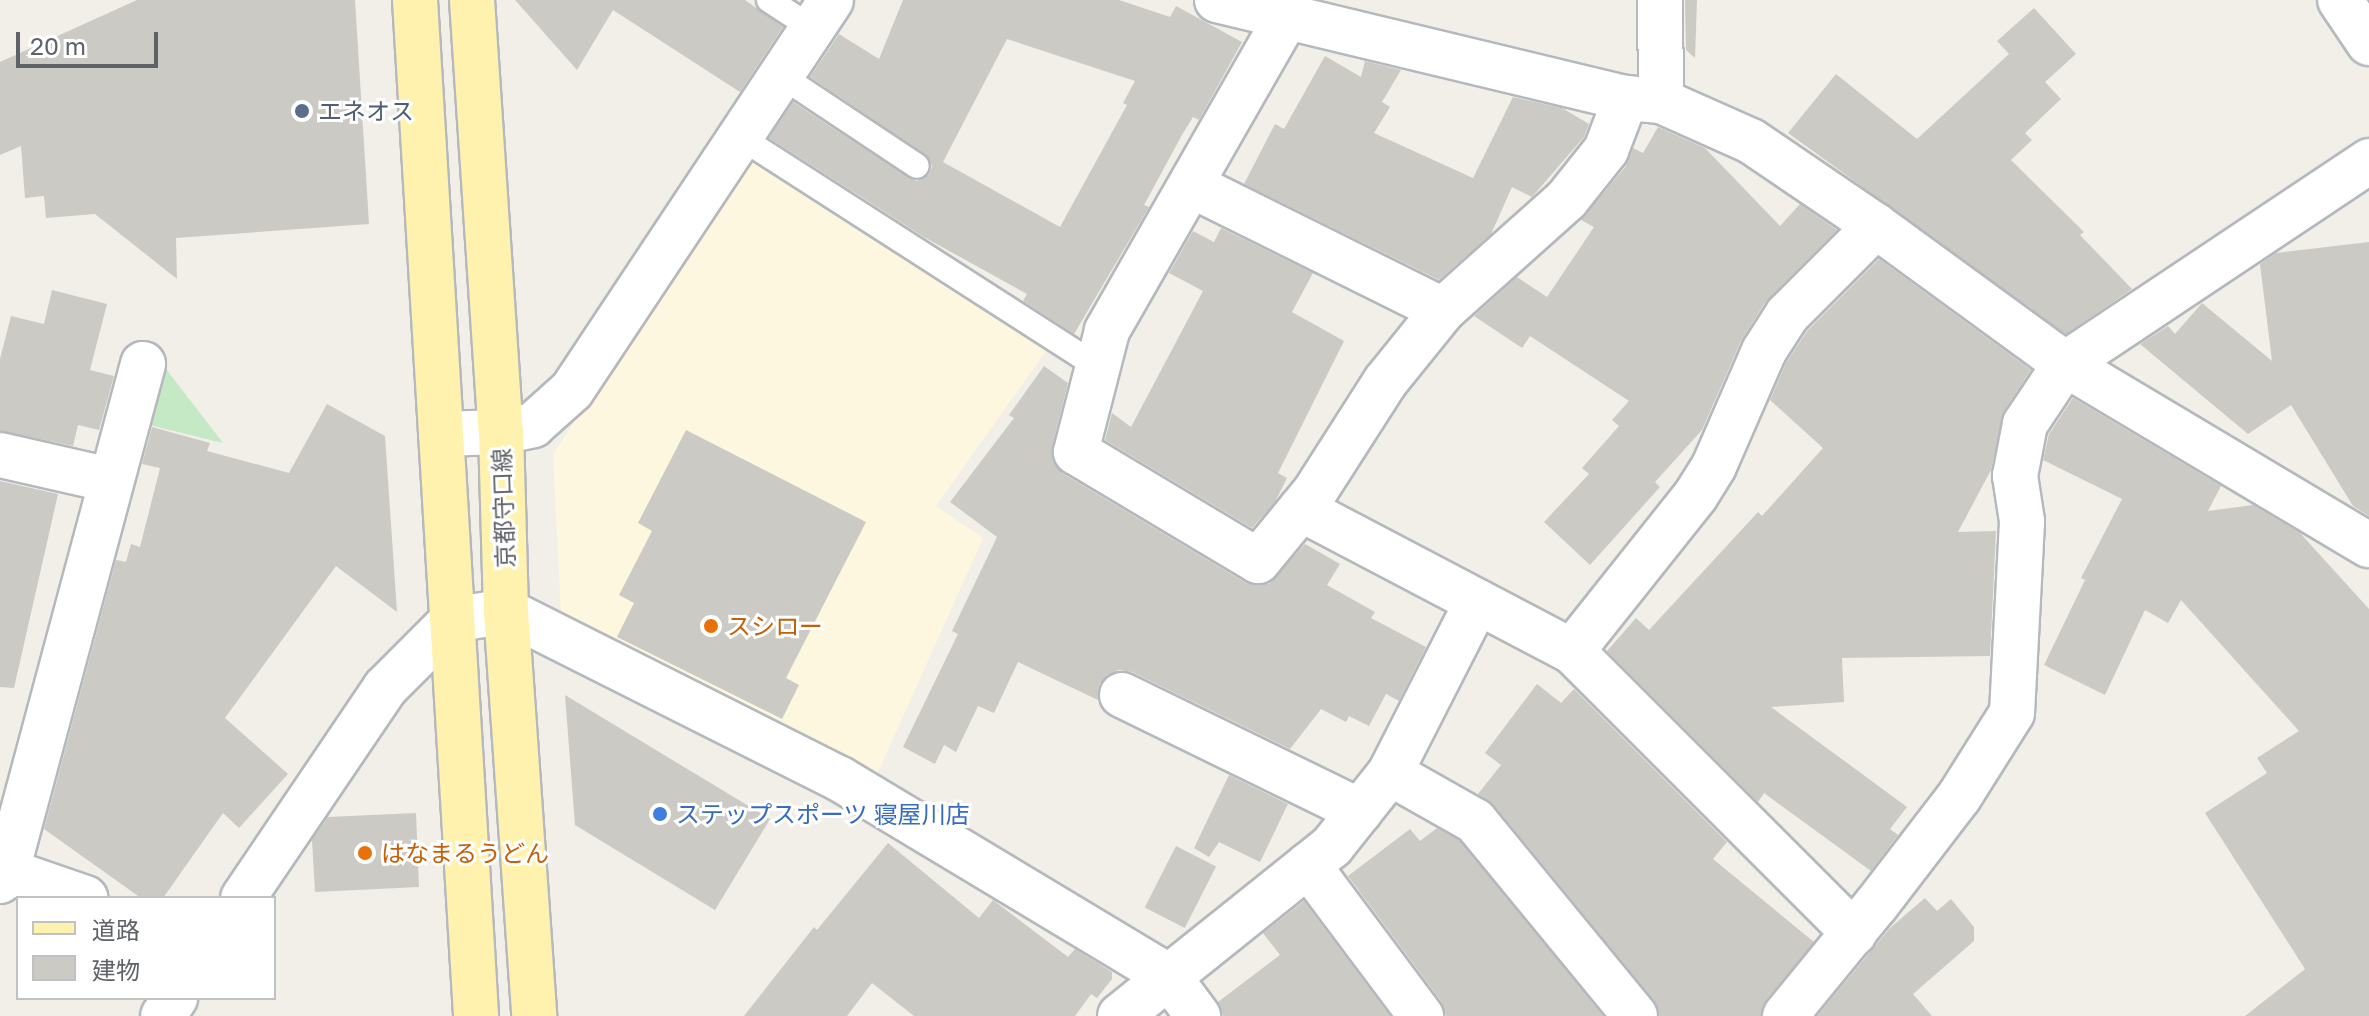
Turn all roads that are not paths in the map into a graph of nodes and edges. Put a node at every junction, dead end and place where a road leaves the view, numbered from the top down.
1 (415, 0) edge
2 (472, 0) edge
3 (769, 0) edge
4 (1217, 0) edge
5 (1660, 0) edge
6 (2340, 0) edge
7 (821, 14) edge
8 (1313, 14) edge
9 (2369, 43) edge
10 (780, 75) junction
11 (1643, 100) junction
12 (740, 137) junction
13 (2369, 161) edge
14 (917, 166) dead end
15 (1191, 185) junction
16 (1876, 226) junction
17 (1443, 310) junction
18 (143, 364) dead end
19 (2065, 364) junction
20 (1098, 367) junction
21 (501, 432) junction
22 (441, 434) junction
23 (0, 455) edge
24 (110, 480) junction
25 (1301, 509) junction
26 (2369, 545) edge
27 (1477, 602) junction
28 (506, 611) junction
29 (453, 620) junction
30 (1572, 651) junction
31 (1122, 695) dead end
32 (1390, 773) junction
33 (1360, 811) junction
34 (1308, 865) junction
35 (2, 874) edge
36 (78, 896) edge
37 (244, 896) edge
38 (1854, 933) junction
39 (1169, 977) junction
40 (476, 1016) edge
41 (534, 1016) edge
42 (1120, 1016) edge
43 (1198, 1016) edge
44 (1421, 1016) edge
45 (1635, 1016) edge
46 (1785, 1016) edge

1 - 22 main road
2 - 21 main road, 京都守口線
3 - 7 lane
4 - 8 street
5 - 11 street
6 - 9 street
7 - 10 street
8 - 11 street
8 - 15 street
10 - 12 street
10 - 14 lane
11 - 16 street
11 - 17 street
12 - 20 lane
12 - 21 street
13 - 19 street
15 - 17 street
15 - 20 street
16 - 19 street
16 - 30 street
17 - 25 street
18 - 24 street
19 - 26 street
19 - 38 street
20 - 25 street
21 - 22 street
21 - 28 main road, 京都守口線
22 - 29 main road
23 - 24 street
24 - 35 street
25 - 27 street
27 - 30 street
27 - 32 street
28 - 29 street
28 - 39 street
28 - 41 main road, 京都守口線
29 - 37 street
29 - 40 main road
30 - 38 street
31 - 33 street
32 - 33 street
32 - 45 street
33 - 34 street
34 - 39 street
34 - 44 street
35 - 36 street
38 - 46 street
39 - 42 street
39 - 43 street

